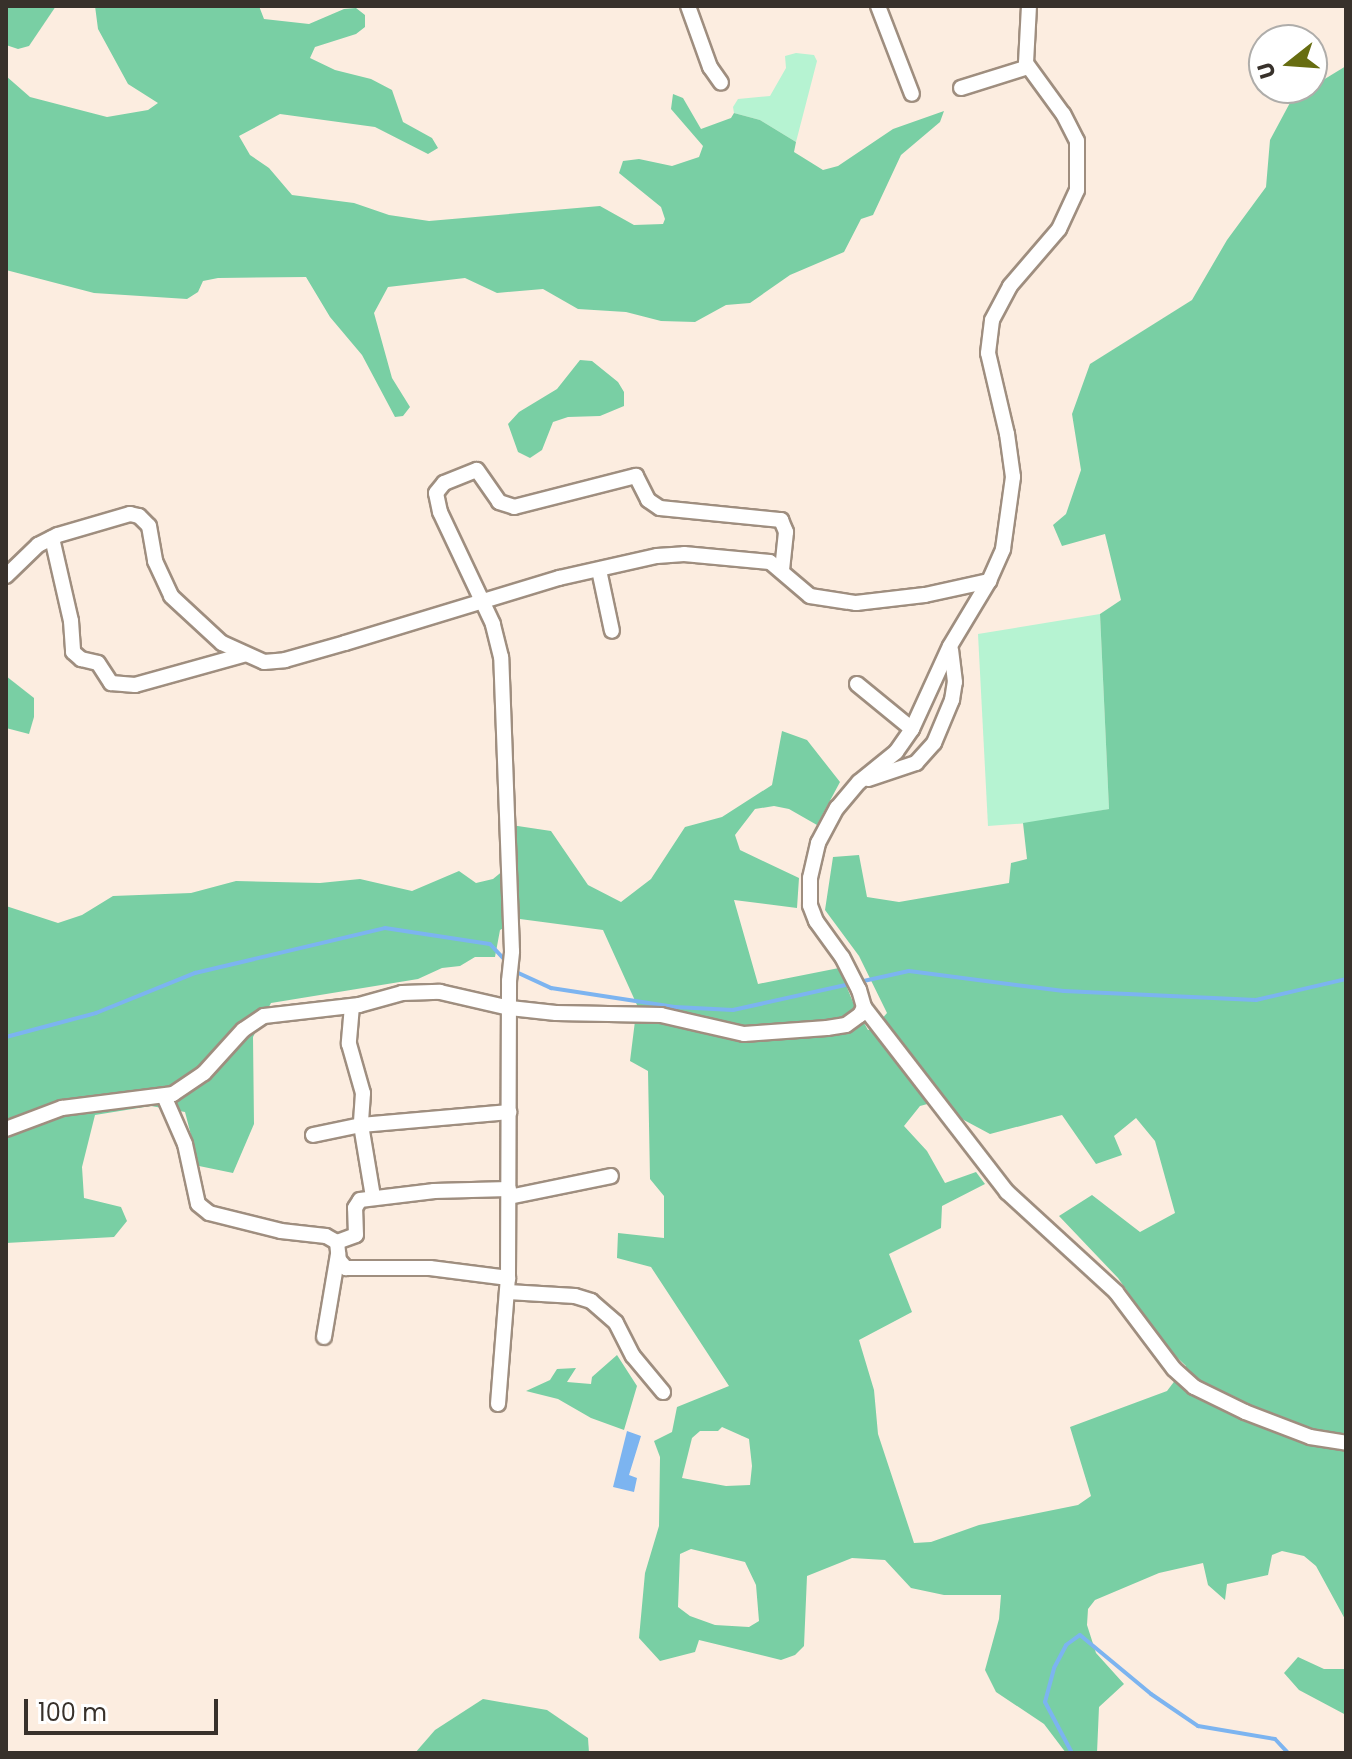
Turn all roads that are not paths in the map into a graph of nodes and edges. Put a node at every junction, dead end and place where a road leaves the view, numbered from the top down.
1 (688, 6) edge
2 (878, 6) edge
3 (1029, 6) edge
4 (1028, 67) junction
5 (721, 83) dead end
6 (961, 88) dead end
7 (912, 94) dead end
8 (52, 538) junction
9 (782, 569) junction
10 (599, 570) junction
11 (6, 576) edge
12 (989, 581) junction
13 (483, 604) junction
14 (612, 631) dead end
15 (950, 646) junction
16 (243, 655) junction
17 (857, 684) dead end
18 (912, 729) junction
19 (859, 782) junction
20 (352, 1006) junction
21 (864, 1007) junction
22 (510, 1008) junction
23 (164, 1096) junction
24 (509, 1112) junction
25 (361, 1125) junction
26 (6, 1129) edge
27 (313, 1135) dead end
28 (611, 1176) dead end
29 (509, 1193) junction
30 (373, 1197) junction
31 (337, 1248) junction
32 (508, 1285) junction
33 (324, 1337) dead end
34 (663, 1392) dead end
35 (498, 1404) dead end
36 (1346, 1443) edge

1 - 5 street
2 - 7 street
3 - 4 street
4 - 6 street
4 - 12 street
8 - 11 street
8 - 16 street
8 - 16 street
9 - 10 street
9 - 12 street
9 - 13 street
10 - 13 street
10 - 14 street
12 - 15 street
13 - 16 street
13 - 22 street
15 - 18 street
15 - 19 street
17 - 18 street
18 - 19 street
19 - 21 street
20 - 22 street
20 - 23 street
20 - 25 street
21 - 22 street
21 - 36 street
22 - 24 street
23 - 26 street
23 - 31 street
24 - 25 street
24 - 29 street
25 - 27 street
25 - 30 street
28 - 29 street
29 - 30 street
29 - 32 street
30 - 31 street
31 - 32 street
31 - 33 street
32 - 34 street
32 - 35 street

